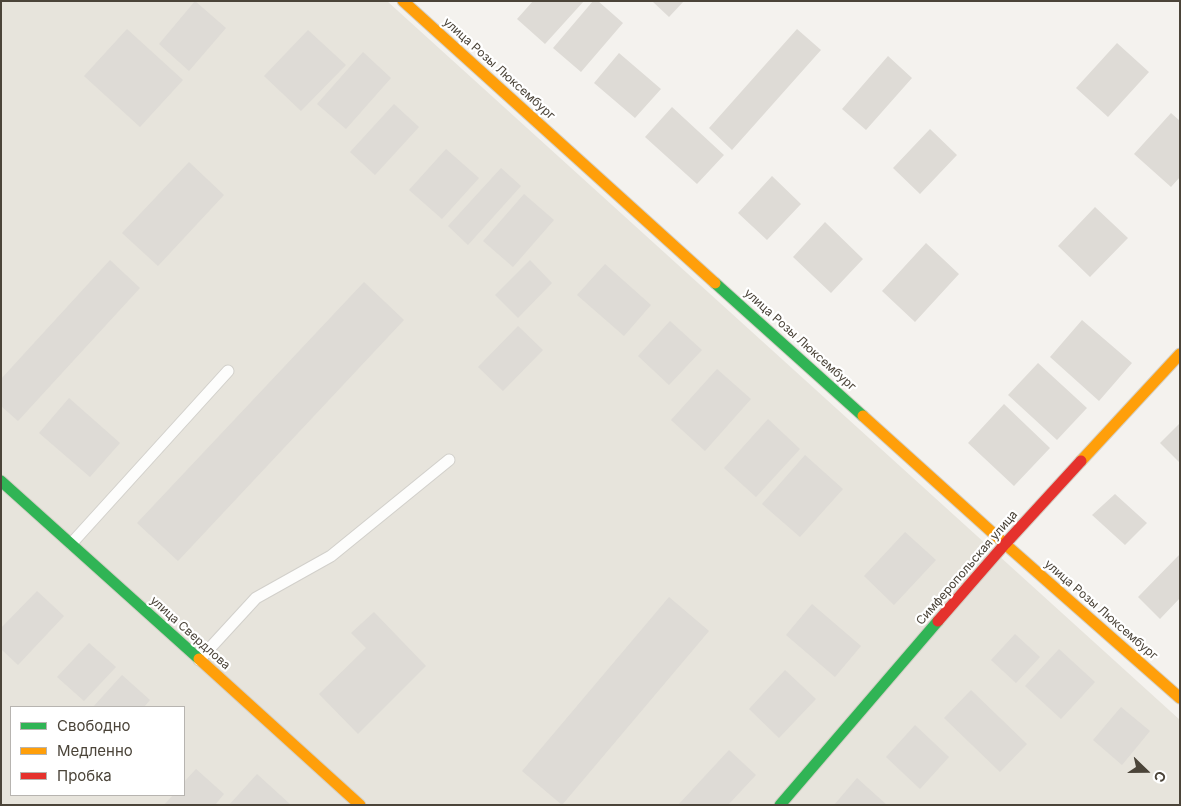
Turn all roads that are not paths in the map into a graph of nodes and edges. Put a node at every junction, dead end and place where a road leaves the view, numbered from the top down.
1 (403, 1) edge
2 (1180, 354) edge
3 (228, 371) dead end
4 (448, 460) dead end
5 (1, 482) edge
6 (71, 544) junction
7 (1005, 544) junction
8 (199, 660) junction
9 (1180, 698) edge
10 (360, 805) edge
11 (780, 805) edge

1 - 7 street, улица Розы Люксембург
2 - 7 street, Симферопольская улица
3 - 6 lane
4 - 8 lane
5 - 6 street, улица Свердлова
6 - 8 street, улица Свердлова
7 - 9 street, улица Розы Люксембург
7 - 11 street, Симферопольская улица
8 - 10 street, улица Свердлова

